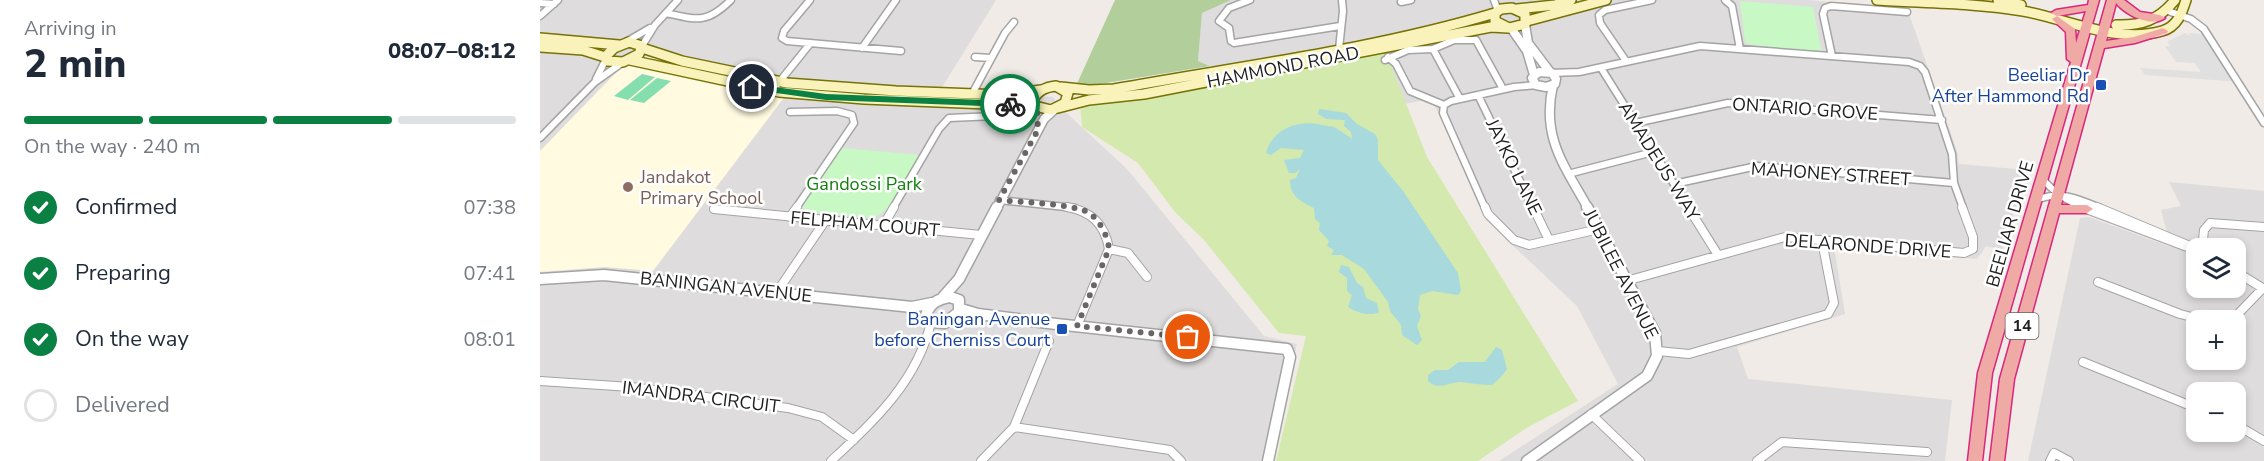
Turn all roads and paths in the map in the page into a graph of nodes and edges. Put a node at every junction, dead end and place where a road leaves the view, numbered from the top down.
1 (678, 0) edge
2 (730, 0) edge
3 (810, 0) edge
4 (896, 0) edge
5 (1250, 0) edge
6 (1342, 0) edge
7 (1411, 0) edge
8 (1494, 0) edge
9 (1504, 0) edge
10 (1571, 0) edge
11 (1606, 0) edge
12 (1652, 0) edge
13 (1725, 0) edge
14 (1877, 0) edge
15 (1998, 0) edge
16 (2112, 0) edge
17 (2120, 0) edge
18 (2175, 0) edge
19 (2186, 0) edge
20 (556, 2) edge
21 (1401, 2) dead end
22 (540, 3) edge
23 (1988, 4) edge
24 (2093, 4) edge
25 (1515, 8) junction
26 (1496, 12) junction
27 (1907, 12) dead end
28 (666, 13) junction
29 (2164, 14) junction
30 (540, 16) edge
31 (2057, 16) junction
32 (2181, 16) junction
33 (1014, 22) dead end
34 (1526, 22) junction
35 (2087, 22) junction
36 (655, 25) junction
37 (1340, 26) junction
38 (2104, 26) junction
39 (1510, 28) junction
40 (2163, 31) junction
41 (540, 38) edge
42 (621, 44) junction
43 (809, 45) junction
44 (2099, 45) junction
45 (540, 47) edge
46 (642, 47) junction
47 (862, 48) junction
48 (1339, 48) junction
49 (1433, 49) junction
50 (1740, 49) junction
51 (902, 51) dead end
52 (1832, 56) junction
53 (975, 57) dead end
54 (605, 58) junction
55 (991, 58) junction
56 (626, 61) junction
57 (1626, 62) junction
58 (1601, 68) junction
59 (1579, 72) junction
60 (1550, 73) junction
61 (2071, 78) junction
62 (780, 81) junction
63 (1535, 81) junction
64 (595, 82) junction
65 (1554, 84) junction
66 (1061, 87) junction
67 (1503, 89) junction
68 (1041, 90) junction
69 (772, 91) junction
70 (972, 94) junction
71 (1478, 95) junction
72 (1460, 99) junction
73 (1549, 103) junction
74 (1444, 105) junction
75 (1036, 107) junction
76 (1056, 108) junction
77 (790, 112) dead end
78 (1942, 120) junction
79 (1635, 123) junction
80 (2264, 123) edge
81 (1017, 124) dead end
82 (540, 127) edge
83 (550, 128) junction
84 (1038, 130) junction
85 (540, 138) edge
86 (1653, 152) junction
87 (1568, 174) junction
88 (2042, 178) junction
89 (1954, 183) junction
90 (1674, 184) junction
91 (2059, 195) junction
92 (999, 200) junction
93 (2036, 200) junction
94 (714, 209) dead end
95 (2055, 209) junction
96 (2087, 209) junction
97 (790, 217) junction
98 (825, 221) junction
99 (883, 226) junction
100 (2264, 227) edge
101 (1599, 229) junction
102 (981, 235) junction
103 (2201, 238) edge
104 (1549, 240) junction
105 (1822, 241) junction
106 (2186, 244) edge
107 (2186, 247) edge
108 (1109, 249) junction
109 (1718, 255) junction
110 (1147, 277) dead end
111 (2246, 277) edge
112 (540, 279) edge
113 (959, 279) junction
114 (1626, 280) junction
115 (2098, 282) dead end
116 (2264, 288) edge
117 (777, 292) junction
118 (943, 297) junction
119 (955, 298) junction
120 (932, 303) junction
121 (912, 307) junction
122 (2242, 310) edge
123 (958, 313) junction
124 (2186, 316) edge
125 (928, 319) junction
126 (945, 323) junction
127 (1077, 326) junction
128 (929, 337) junction
129 (1049, 341) dead end
130 (1658, 351) junction
131 (2083, 362) dead end
132 (540, 381) edge
133 (2186, 404) edge
134 (1592, 414) junction
135 (1014, 428) junction
136 (2246, 430) edge
137 (854, 440) junction
138 (2264, 441) edge
139 (1927, 452) dead end
140 (1268, 460) edge
141 (831, 461) edge
142 (981, 461) edge
143 (1181, 461) edge
144 (1527, 461) edge
145 (1640, 461) edge
146 (1757, 461) edge
147 (1975, 461) edge
148 (1997, 461) edge
149 (2050, 461) edge
150 (2070, 461) edge

1 - 28 street
2 - 28 street
3 - 43 street
4 - 47 street
5 - 37 street
6 - 37 street
7 - 21 street
8 - 26 street
9 - 25 street
10 - 25 main road
11 - 34 main road
12 - 57 street
13 - 50 street
14 - 23 main road
15 - 31 main road
16 - 38 highway, 14
17 - 29 highway
18 - 29 main road
19 - 32 main road
20 - 22 street
20 - 30 street
23 - 31 main road
24 - 31 highway
24 - 35 highway, BEELIAR DRIVE / 14
25 - 26 main road, HAMMOND ROAD
25 - 34 main road
26 - 39 main road
26 - 48 main road, HAMMOND ROAD
27 - 52 street
28 - 36 street
29 - 32 street
29 - 38 main road
31 - 35 main road
31 - 61 highway
32 - 40 main road
32 - 80 street
33 - 55 street
34 - 39 main road, HAMMOND ROAD
34 - 60 street
35 - 38 main road
35 - 61 highway, BEELIAR DRIVE / 14
36 - 42 street
36 - 46 street
37 - 48 street
38 - 40 main road
38 - 44 highway, 14
39 - 63 street, JUBILEE AVENUE
39 - 76 main road, HAMMOND ROAD
40 - 44 highway
41 - 42 main road
42 - 46 main road
42 - 54 main road
43 - 47 street
43 - 62 street
44 - 91 highway, 14
45 - 54 main road
46 - 56 main road
46 - 62 main road
47 - 51 street
48 - 66 main road, HAMMOND ROAD
49 - 67 street
49 - 72 street
49 - 74 street
50 - 52 street, DELARONDE DRIVE
50 - 57 street, DELARONDE DRIVE
52 - 78 street, DELARONDE DRIVE
53 - 55 street
54 - 56 main road
54 - 64 street
55 - 70 street
56 - 64 street
56 - 69 main road
57 - 58 street, DELARONDE DRIVE
58 - 59 street, DELARONDE DRIVE
58 - 79 street, AMADEUS WAY
59 - 60 street, DELARONDE DRIVE
59 - 65 street, DELARONDE DRIVE
60 - 63 street
60 - 65 street
61 - 88 highway, BEELIAR DRIVE / 14
62 - 69 street
62 - 70 main road
63 - 65 street
63 - 67 street
63 - 73 street, JUBILEE AVENUE
64 - 83 street
65 - 73 street, JUBILEE AVENUE
66 - 68 main road, HAMMOND ROAD
66 - 76 main road
67 - 71 street
68 - 70 main road
68 - 75 main road
69 - 75 main road
71 - 72 street
71 - 104 street, JAYKO LANE
72 - 74 street
73 - 87 street, JUBILEE AVENUE
74 - 104 street
75 - 76 main road, HAMMOND ROAD
75 - 84 street
76 - 84 street
77 - 97 street
78 - 79 street, ONTARIO GROVE
78 - 89 street, DELARONDE DRIVE
79 - 86 street, AMADEUS WAY
81 - 99 street
82 - 83 street
83 - 85 street
84 - 92 street
86 - 87 street
86 - 90 street, AMADEUS WAY
87 - 101 street, JUBILEE AVENUE
88 - 91 street
88 - 93 highway, BEELIAR DRIVE / 14
89 - 90 street, MAHONEY STREET
89 - 105 street, DELARONDE DRIVE
90 - 109 street, AMADEUS WAY
91 - 93 street
91 - 95 highway, 14
91 - 96 street
91 - 106 street
92 - 102 street
92 - 108 street
93 - 147 highway, BEELIAR DRIVE / 14
94 - 97 street, FELPHAM COURT
95 - 96 highway
95 - 148 highway, 14
96 - 107 street
97 - 98 street, FELPHAM COURT
98 - 99 street, FELPHAM COURT
98 - 117 street
99 - 102 street, FELPHAM COURT
100 - 103 street
101 - 104 street
101 - 114 street, JUBILEE AVENUE
102 - 113 street
105 - 109 street, DELARONDE DRIVE
105 - 130 street
108 - 110 street
108 - 127 street
109 - 114 street, DELARONDE DRIVE
111 - 116 street
112 - 117 street, BANINGAN AVENUE
113 - 118 street
113 - 119 street
114 - 130 street, JUBILEE AVENUE
115 - 124 street
116 - 122 street
117 - 121 street, BANINGAN AVENUE
118 - 119 street
118 - 120 street
119 - 123 street
120 - 121 street, BANINGAN AVENUE
120 - 125 street
121 - 125 street, BANINGAN AVENUE
123 - 126 street
123 - 127 street
125 - 126 street
125 - 128 street
126 - 128 street
127 - 140 street
128 - 137 street
129 - 135 street
130 - 134 street, JUBILEE AVENUE
131 - 133 street
132 - 137 street, IMANDRA CIRCUIT
134 - 144 street, JUBILEE AVENUE
134 - 145 street
135 - 142 street
135 - 143 street
136 - 138 street
137 - 141 street
139 - 146 street
149 - 150 street

